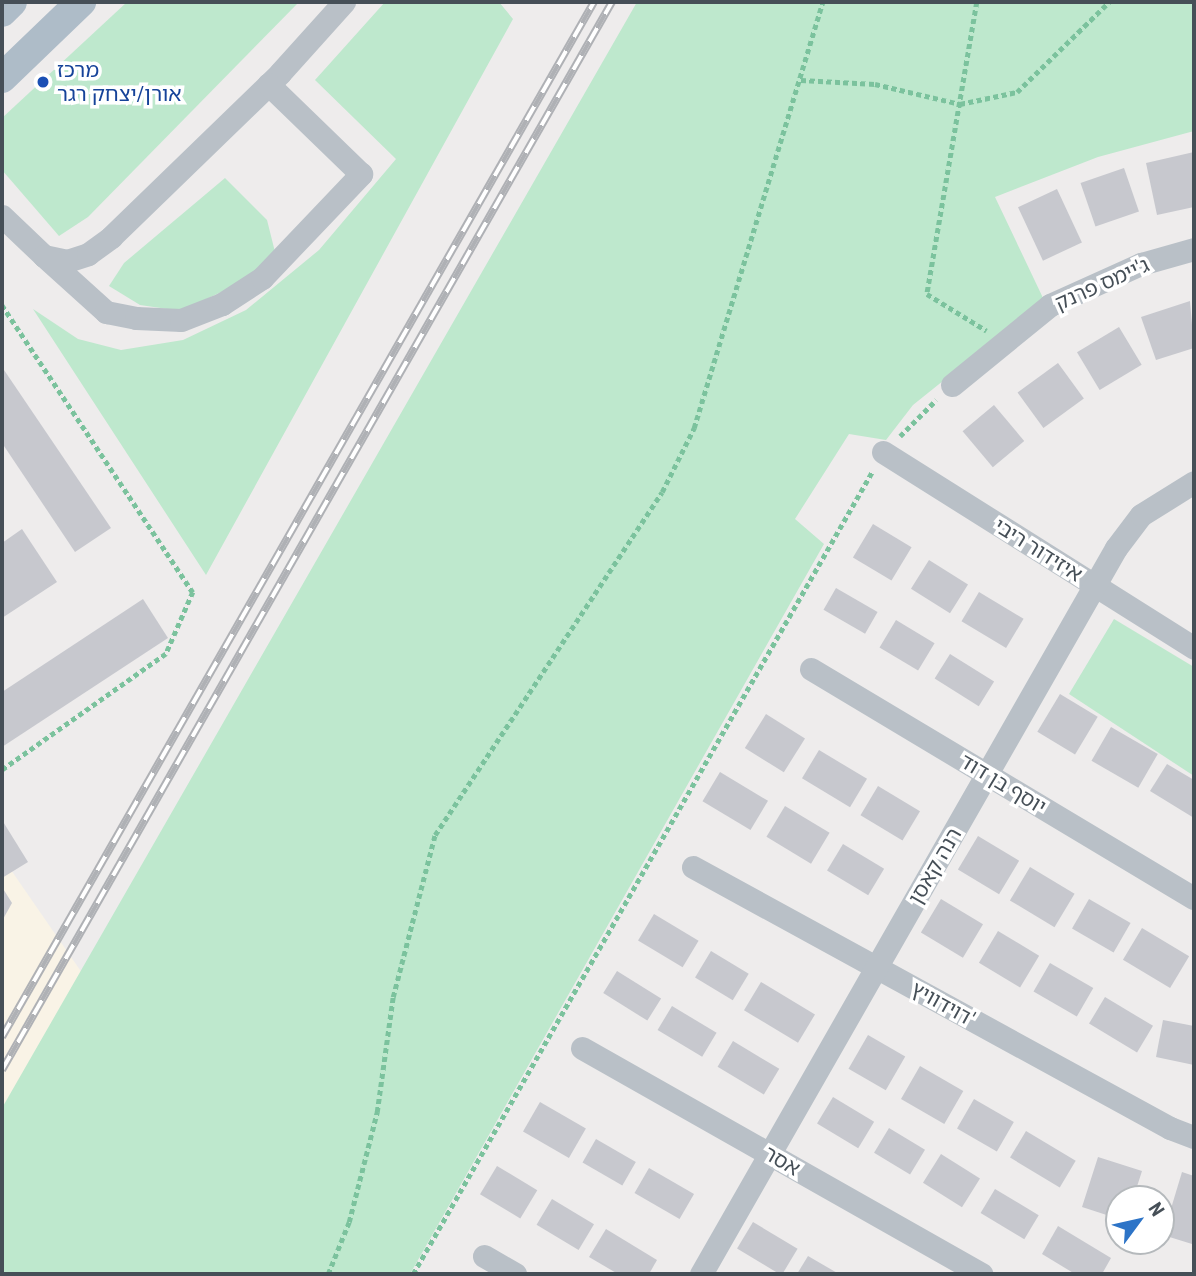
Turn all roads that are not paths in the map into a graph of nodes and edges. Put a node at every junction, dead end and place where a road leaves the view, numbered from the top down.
1 (12, 2) edge
2 (81, 2) edge
3 (344, 2) edge
4 (2, 12) edge
5 (2, 78) edge
6 (268, 84) junction
7 (2, 216) edge
8 (1194, 249) edge
9 (44, 256) junction
10 (952, 385) road end
11 (883, 452) road end
12 (1194, 482) edge
13 (1094, 585) junction
14 (1194, 648) edge
15 (811, 669) dead end
16 (989, 775) junction
17 (693, 867) dead end
18 (1194, 898) edge
19 (876, 968) junction
20 (582, 1048) dead end
21 (1194, 1137) edge
22 (768, 1153) junction
23 (484, 1256) dead end
24 (515, 1274) edge
25 (701, 1274) edge
26 (982, 1274) edge

1 - 4 main road
2 - 5 main road
3 - 6 street
6 - 9 street
6 - 9 street
7 - 9 street
8 - 10 street, ג'יימס פרנק
11 - 13 street, איזידור ריבי
12 - 13 street, רנה קאסן
13 - 14 street, איזידור ריבי
13 - 16 street, רנה קאסן
15 - 16 street, יוסף בן דוד
16 - 18 street, יוסף בן דוד
16 - 19 street, רנה קאסן
17 - 19 street, דוידוויץ'
19 - 21 street, דוידוויץ'
19 - 22 street, רנה קאסן
20 - 22 street, אסר
22 - 25 street, רנה קאסן
22 - 26 street, אסר
23 - 24 street

